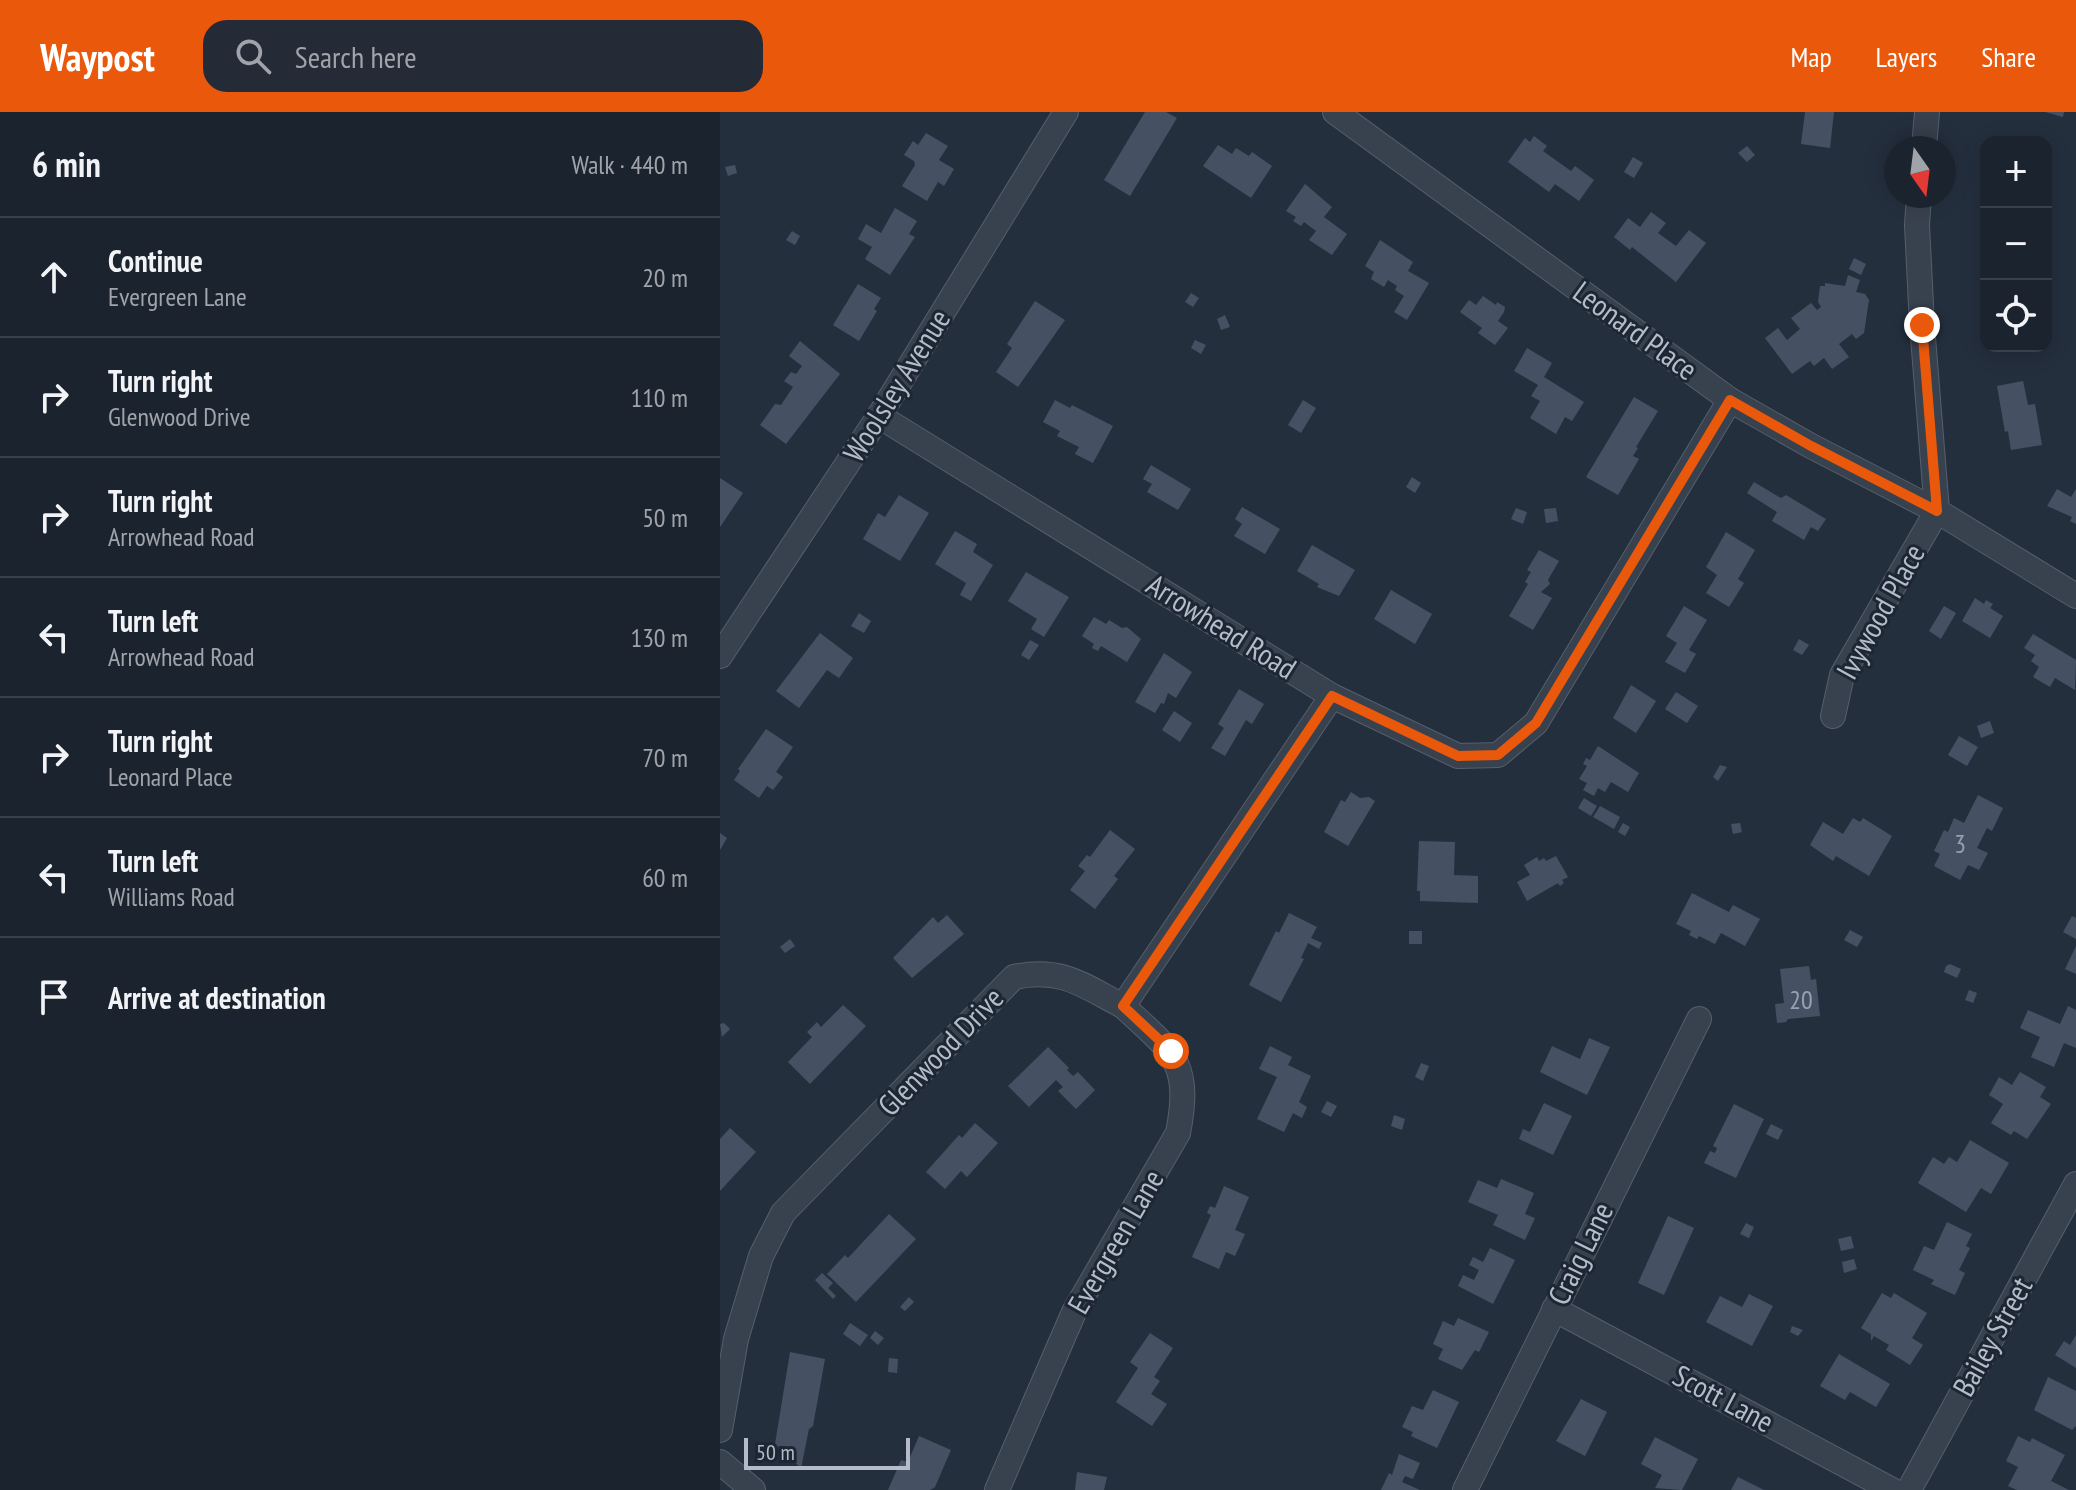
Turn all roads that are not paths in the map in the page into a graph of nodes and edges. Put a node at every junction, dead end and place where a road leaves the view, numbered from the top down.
1 (1066, 112) edge
2 (1335, 112) edge
3 (1927, 112) edge
4 (1925, 136) edge
5 (1918, 208) edge
6 (1730, 400) junction
7 (879, 416) junction
8 (1937, 511) junction
9 (2076, 596) edge
10 (720, 656) edge
11 (1332, 696) junction
12 (1833, 716) dead end
13 (1123, 1006) junction
14 (1699, 1019) dead end
15 (2076, 1184) edge
16 (1554, 1309) junction
17 (720, 1430) edge
18 (720, 1462) edge
19 (753, 1490) edge
20 (997, 1490) edge
21 (1465, 1490) edge
22 (1892, 1490) edge
23 (1909, 1490) edge

1 - 7 street, Woolsley Avenue
2 - 6 street, Leonard Place
3 - 4 street
5 - 8 street
6 - 8 street, Leonard Place
6 - 11 street, Arrowhead Road
7 - 10 street, Woolsley Avenue
7 - 11 street, Arrowhead Road
8 - 9 street, Leonard Place
8 - 12 street, Ivywood Place
11 - 13 street
13 - 17 street, Glenwood Drive
13 - 20 street, Evergreen Lane
14 - 16 street, Craig Lane
15 - 23 street, Bailey Street
16 - 21 street, Craig Lane
16 - 22 street, Scott Lane
18 - 19 street

